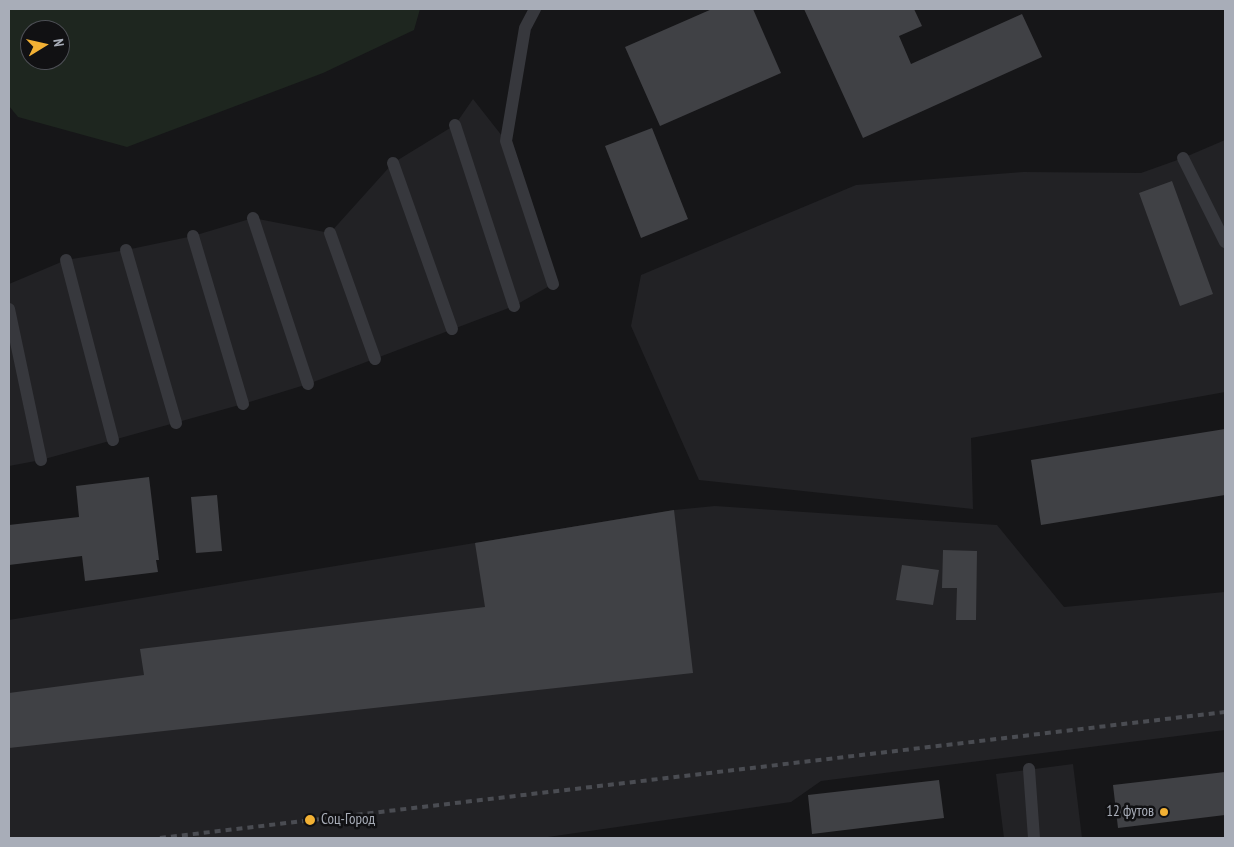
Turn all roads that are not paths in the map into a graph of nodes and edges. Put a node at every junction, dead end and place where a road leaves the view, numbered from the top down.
1 (535, 9) edge
2 (456, 124) dead end
3 (1183, 158) dead end
4 (393, 163) dead end
5 (253, 218) dead end
6 (330, 233) dead end
7 (192, 236) dead end
8 (1225, 242) edge
9 (126, 250) dead end
10 (66, 260) dead end
11 (553, 284) dead end
12 (514, 306) dead end
13 (9, 309) edge
14 (452, 329) dead end
15 (375, 358) dead end
16 (308, 384) dead end
17 (243, 404) dead end
18 (176, 423) dead end
19 (113, 440) dead end
20 (41, 460) dead end
21 (1029, 769) dead end
22 (1034, 838) edge

1 - 11 lane
2 - 12 lane
3 - 8 lane
4 - 14 lane
5 - 16 lane
6 - 15 lane
7 - 17 lane
9 - 18 lane
10 - 19 lane
13 - 20 lane
21 - 22 lane

